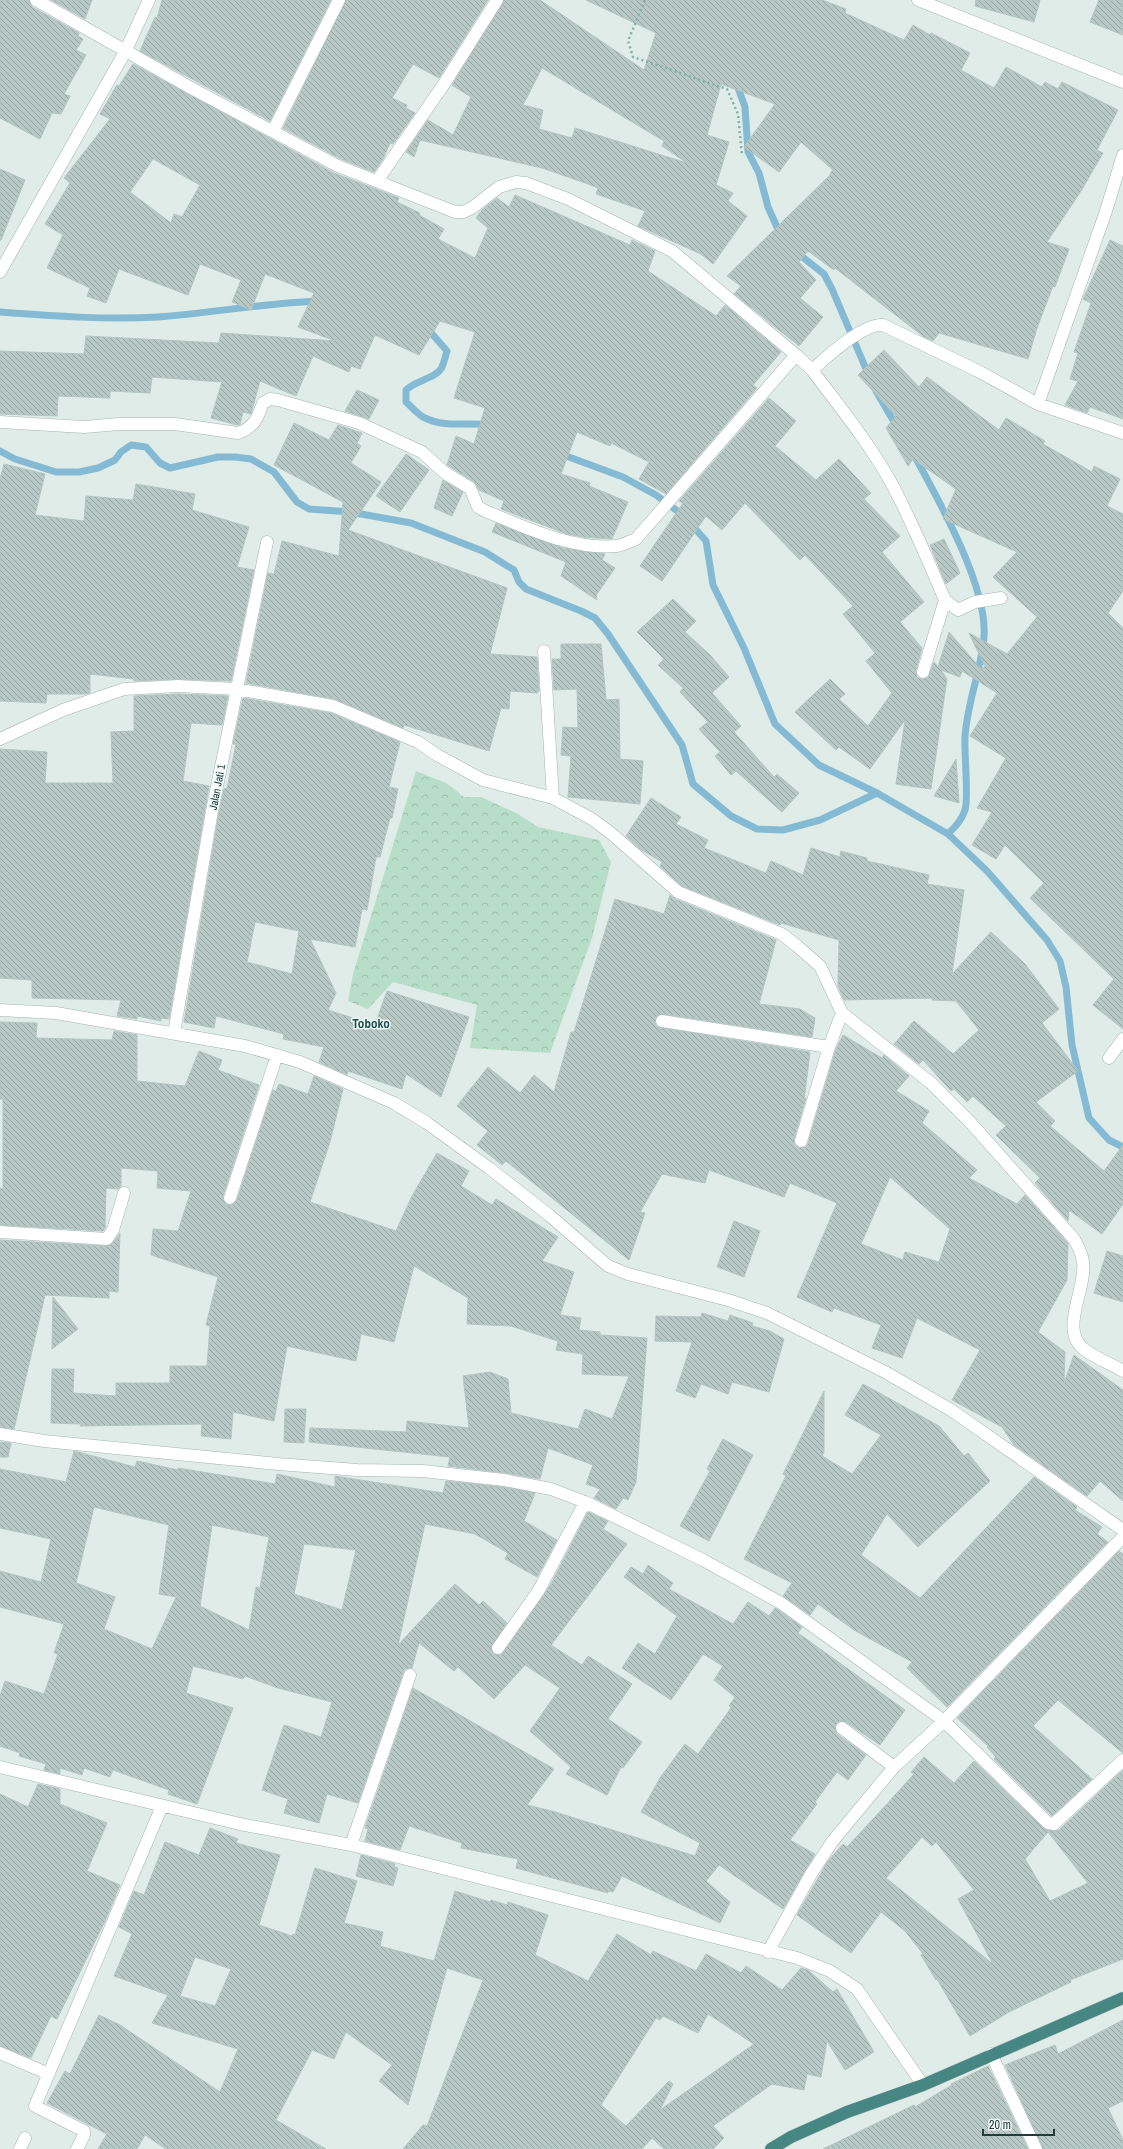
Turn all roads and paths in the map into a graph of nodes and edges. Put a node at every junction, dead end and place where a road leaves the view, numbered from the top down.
1 (36, 0) edge
2 (149, 0) edge
3 (339, 0) edge
4 (497, 0) edge
5 (645, 0) edge
6 (918, 0) edge
7 (125, 52) junction
8 (1123, 82) edge
9 (272, 131) junction
10 (1123, 155) edge
11 (742, 156) dead end
12 (377, 181) junction
13 (2, 267) edge
14 (796, 355) junction
15 (812, 370) junction
16 (1038, 404) junction
17 (0, 422) edge
18 (1123, 433) edge
19 (267, 542) dead end
20 (1001, 598) dead end
21 (945, 600) junction
22 (544, 651) dead end
23 (923, 672) dead end
24 (236, 689) junction
25 (0, 739) edge
26 (553, 798) junction
27 (0, 1010) edge
28 (842, 1013) junction
29 (662, 1021) dead end
30 (174, 1033) junction
31 (1123, 1040) edge
32 (829, 1047) junction
33 (277, 1055) junction
34 (1109, 1058) dead end
35 (801, 1141) dead end
36 (124, 1193) dead end
37 (230, 1198) dead end
38 (0, 1232) edge
39 (1123, 1371) edge
40 (0, 1434) edge
41 (585, 1502) junction
42 (1123, 1530) edge
43 (1123, 1537) edge
44 (498, 1648) dead end
45 (410, 1675) dead end
46 (944, 1721) junction
47 (842, 1728) dead end
48 (1123, 1760) edge
49 (0, 1767) edge
50 (894, 1767) junction
51 (162, 1806) junction
52 (351, 1845) junction
53 (768, 1952) junction
54 (1123, 1998) edge
55 (0, 2053) edge
56 (991, 2054) junction
57 (49, 2074) junction
58 (923, 2084) junction
59 (25, 2138) dead end
60 (20, 2149) edge
61 (77, 2149) edge
62 (771, 2149) edge
63 (1036, 2149) edge

1 - 7 street
2 - 7 street
3 - 9 street
4 - 12 street
5 - 11 path
6 - 8 street
7 - 9 street
7 - 13 street
9 - 12 street
10 - 16 street
12 - 14 street
14 - 15 street
14 - 17 street
15 - 16 street
15 - 21 street
16 - 18 street
19 - 24 street, Jalan Jati 1
20 - 21 street
21 - 23 street
22 - 26 street
24 - 25 street
24 - 26 street
24 - 30 street, Jalan Jati 1
26 - 28 street
27 - 30 street
28 - 32 street
28 - 39 street
29 - 32 street
30 - 33 street
31 - 34 street
32 - 35 street
33 - 37 street
33 - 42 street
36 - 38 street
40 - 41 street
41 - 44 street
41 - 46 street
43 - 46 street
45 - 52 street
46 - 48 street
46 - 50 street
47 - 50 street
49 - 51 street
50 - 53 street
51 - 52 street
51 - 57 street
52 - 53 street
53 - 58 street
54 - 56 highway
55 - 57 street
56 - 58 highway
56 - 63 street
57 - 61 street
58 - 62 highway
59 - 60 street

